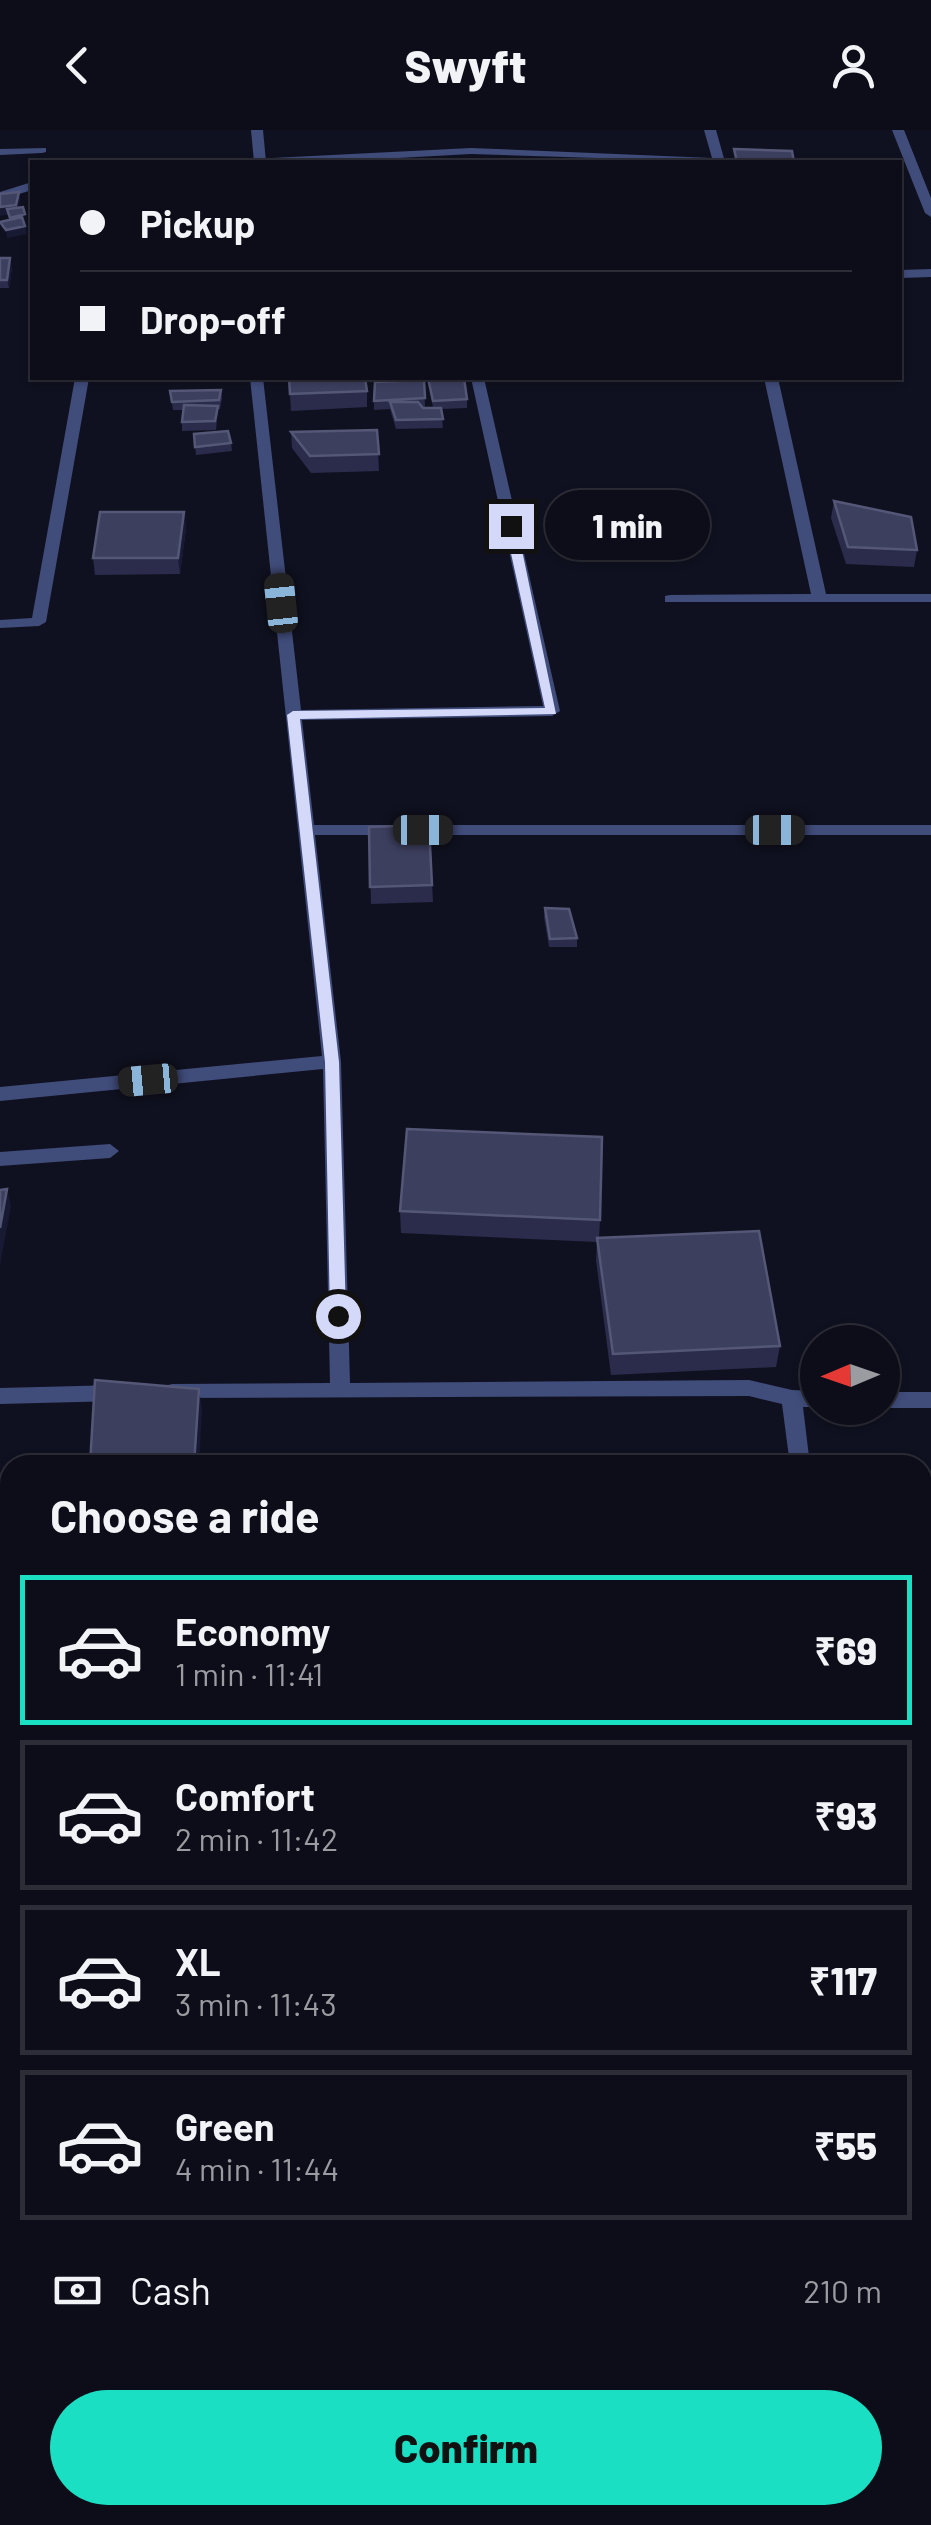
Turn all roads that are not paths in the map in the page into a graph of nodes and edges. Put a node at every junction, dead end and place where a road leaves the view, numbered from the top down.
1 (257, 130) edge
2 (710, 130) edge
3 (898, 130) edge
4 (42, 151) edge
5 (0, 152) edge
6 (260, 160) edge
7 (308, 160) edge
8 (674, 160) edge
9 (718, 160) edge
10 (30, 187) edge
11 (0, 196) edge
12 (931, 213) edge
13 (902, 274) edge
14 (931, 274) edge
15 (82, 380) edge
16 (256, 380) edge
17 (478, 380) edge
18 (771, 380) edge
19 (819, 598) junction
20 (931, 598) edge
21 (670, 599) dead end
22 (0, 624) edge
23 (293, 715) junction
24 (306, 830) junction
25 (931, 830) edge
26 (332, 1062) junction
27 (0, 1094) edge
28 (110, 1151) dead end
29 (0, 1159) edge
30 (340, 1388) junction
31 (0, 1396) edge
32 (792, 1398) junction
33 (800, 1398) edge
34 (900, 1400) edge
35 (931, 1400) edge
36 (799, 1455) edge

1 - 6 street
2 - 9 street
3 - 12 street
4 - 5 street
7 - 8 street
10 - 11 street
13 - 14 street
15 - 22 street
16 - 23 street
17 - 23 street
18 - 19 street
19 - 20 street
19 - 21 street
23 - 24 street
24 - 25 street
24 - 26 street
26 - 27 street
26 - 30 street
28 - 29 street
30 - 31 street
30 - 32 street
32 - 33 street
32 - 36 street
34 - 35 street

